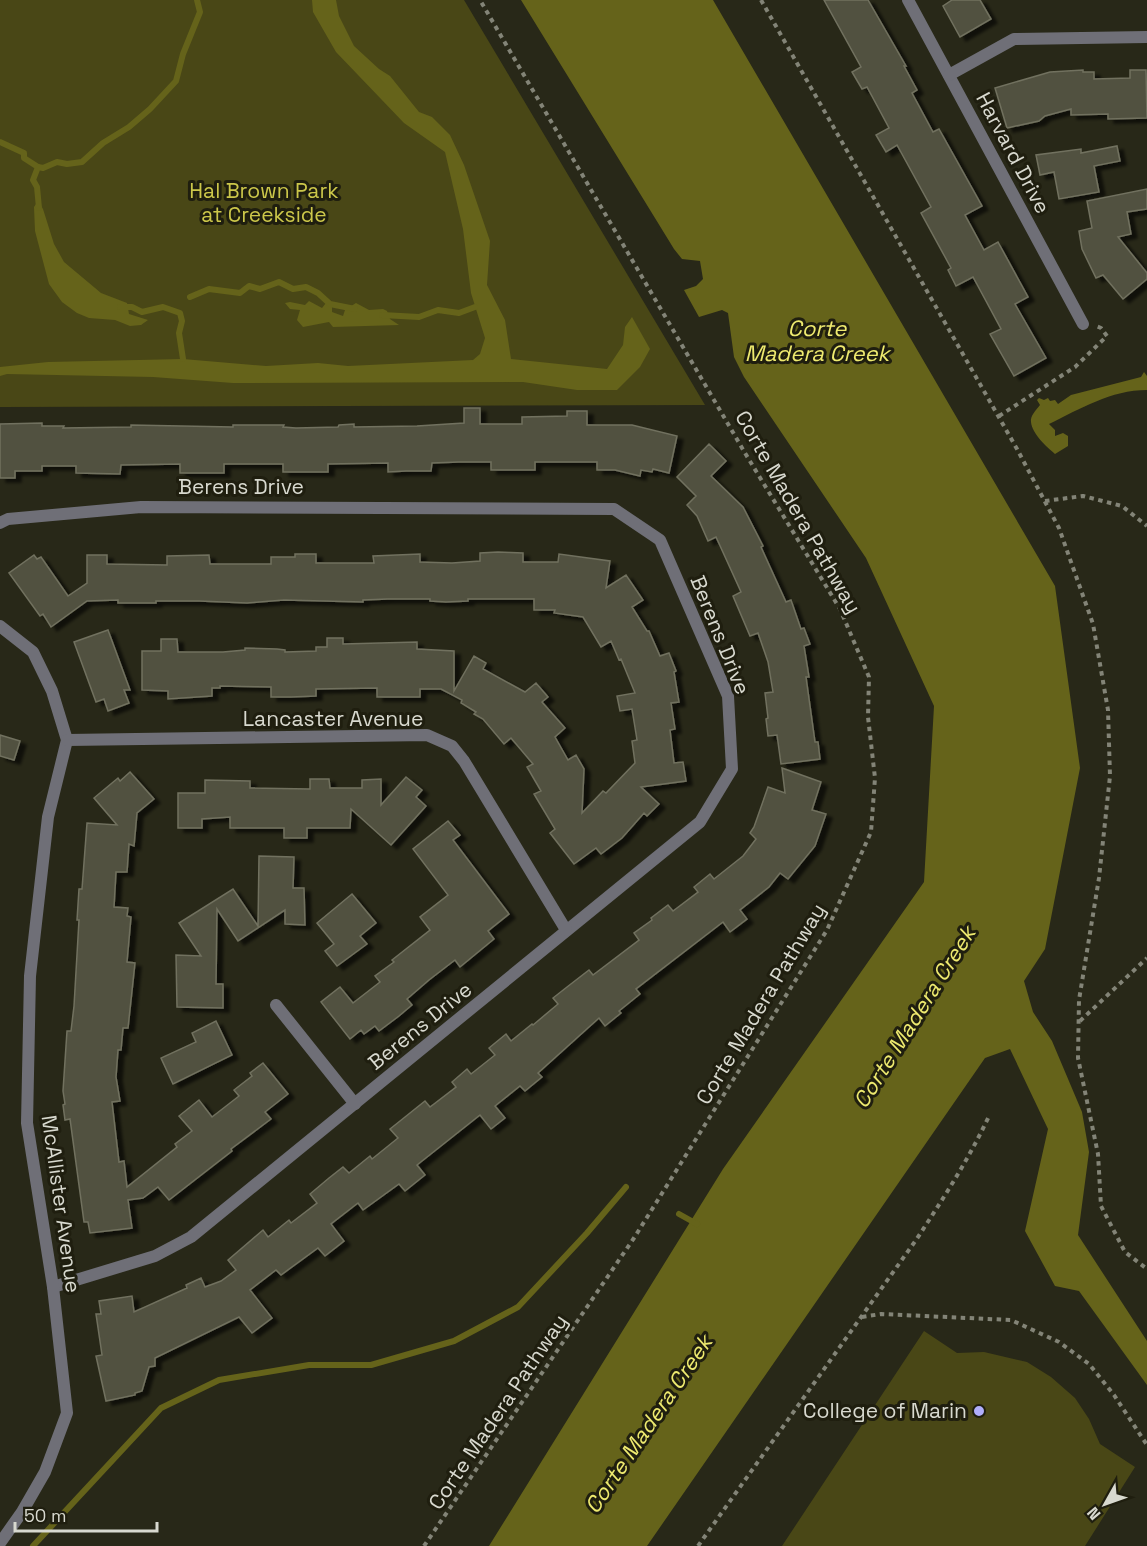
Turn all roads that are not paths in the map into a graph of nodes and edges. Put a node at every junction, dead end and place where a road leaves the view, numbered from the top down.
1 (908, 0) edge
2 (1147, 37) edge
3 (949, 75) junction
4 (1083, 324) road end
5 (0, 523) edge
6 (0, 626) edge
7 (67, 740) junction
8 (566, 930) junction
9 (276, 1005) dead end
10 (355, 1104) junction
11 (53, 1287) junction
12 (0, 1543) edge

1 - 3 street, Harvard Drive
2 - 3 street
3 - 4 street, Harvard Drive
5 - 8 street, Berens Drive
6 - 7 street
7 - 8 street, Lancaster Avenue
7 - 11 street, McAllister Avenue
8 - 10 street, Berens Drive
9 - 10 street
10 - 11 street, Berens Drive
11 - 12 street, McAllister Avenue

